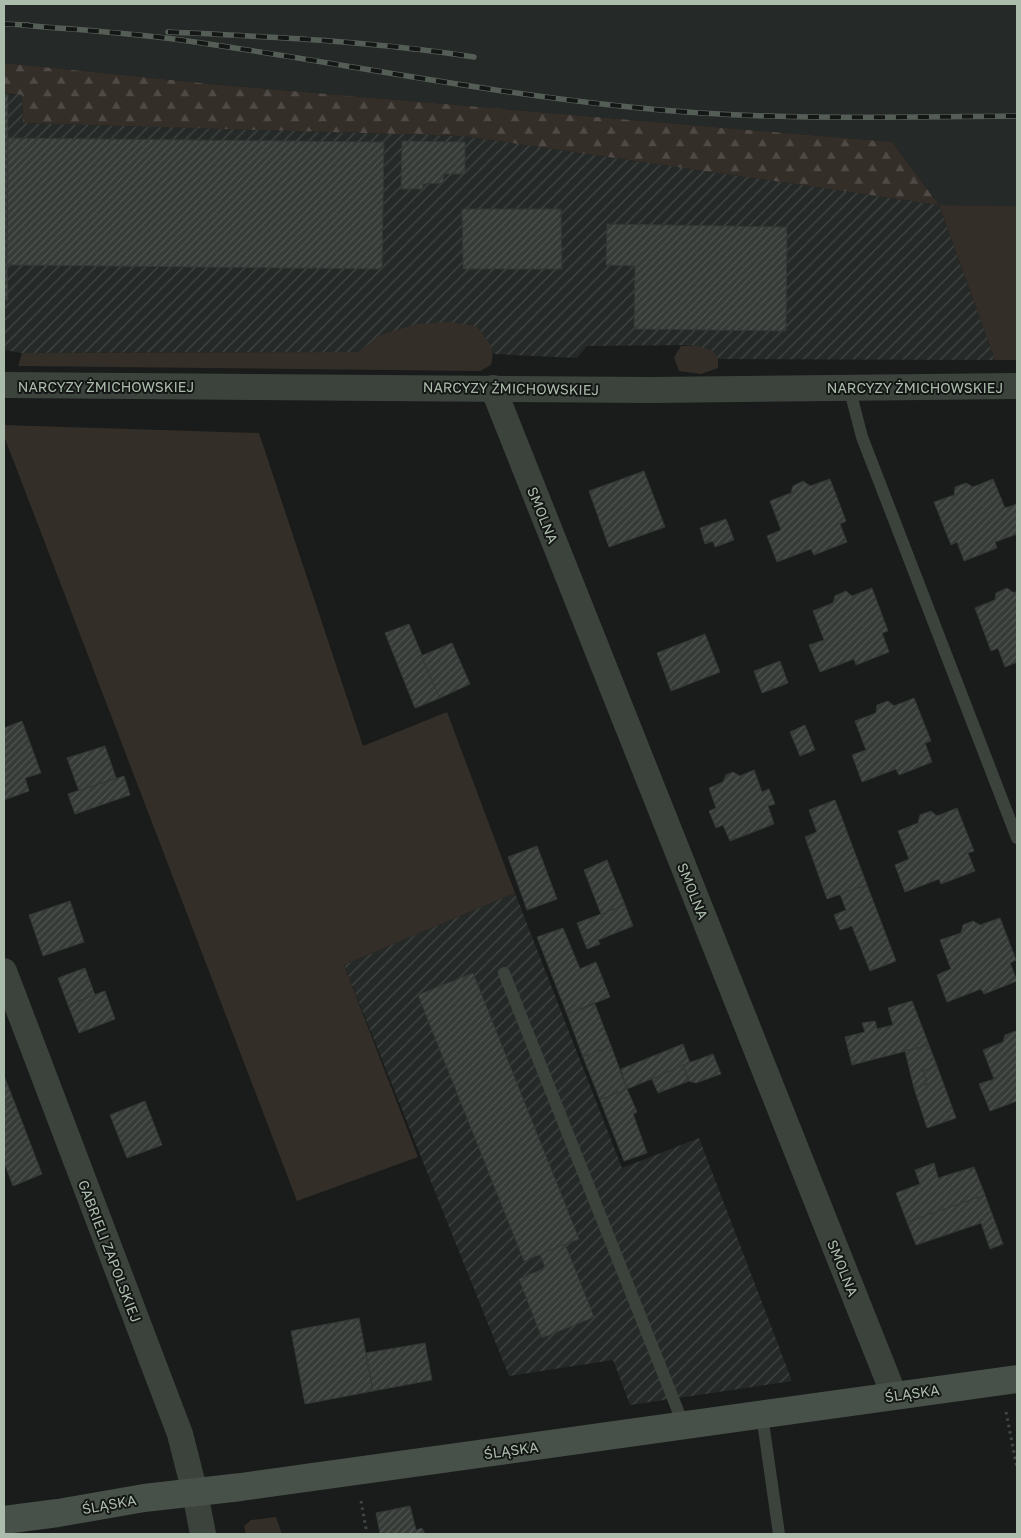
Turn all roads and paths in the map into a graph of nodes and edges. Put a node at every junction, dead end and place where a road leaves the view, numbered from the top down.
1 (4, 385) edge
2 (1017, 386) edge
3 (849, 387) junction
4 (493, 388) junction
5 (1017, 838) edge
6 (4, 972) edge
7 (504, 973) dead end
8 (1008, 1380) edge
9 (894, 1395) junction
10 (762, 1414) junction
11 (684, 1426) junction
12 (1017, 1468) edge
13 (195, 1492) junction
14 (361, 1499) dead end
15 (4, 1520) edge
16 (203, 1534) edge
17 (368, 1534) edge
18 (779, 1534) edge

1 - 4 street, NARCYZY ŻMICHOWSKIEJ
2 - 3 street, NARCYZY ŻMICHOWSKIEJ
3 - 4 street, NARCYZY ŻMICHOWSKIEJ
3 - 5 lane
4 - 9 street, SMOLNA
6 - 13 street, GABRIELI ZAPOLSKIEJ
7 - 11 lane
8 - 9 street, ŚLĄSKA
8 - 12 path
9 - 10 street, ŚLĄSKA
10 - 11 street, ŚLĄSKA
10 - 18 lane
11 - 13 street, ŚLĄSKA
13 - 15 street, ŚLĄSKA
13 - 16 street, GABRIELI ZAPOLSKIEJ
14 - 17 path

